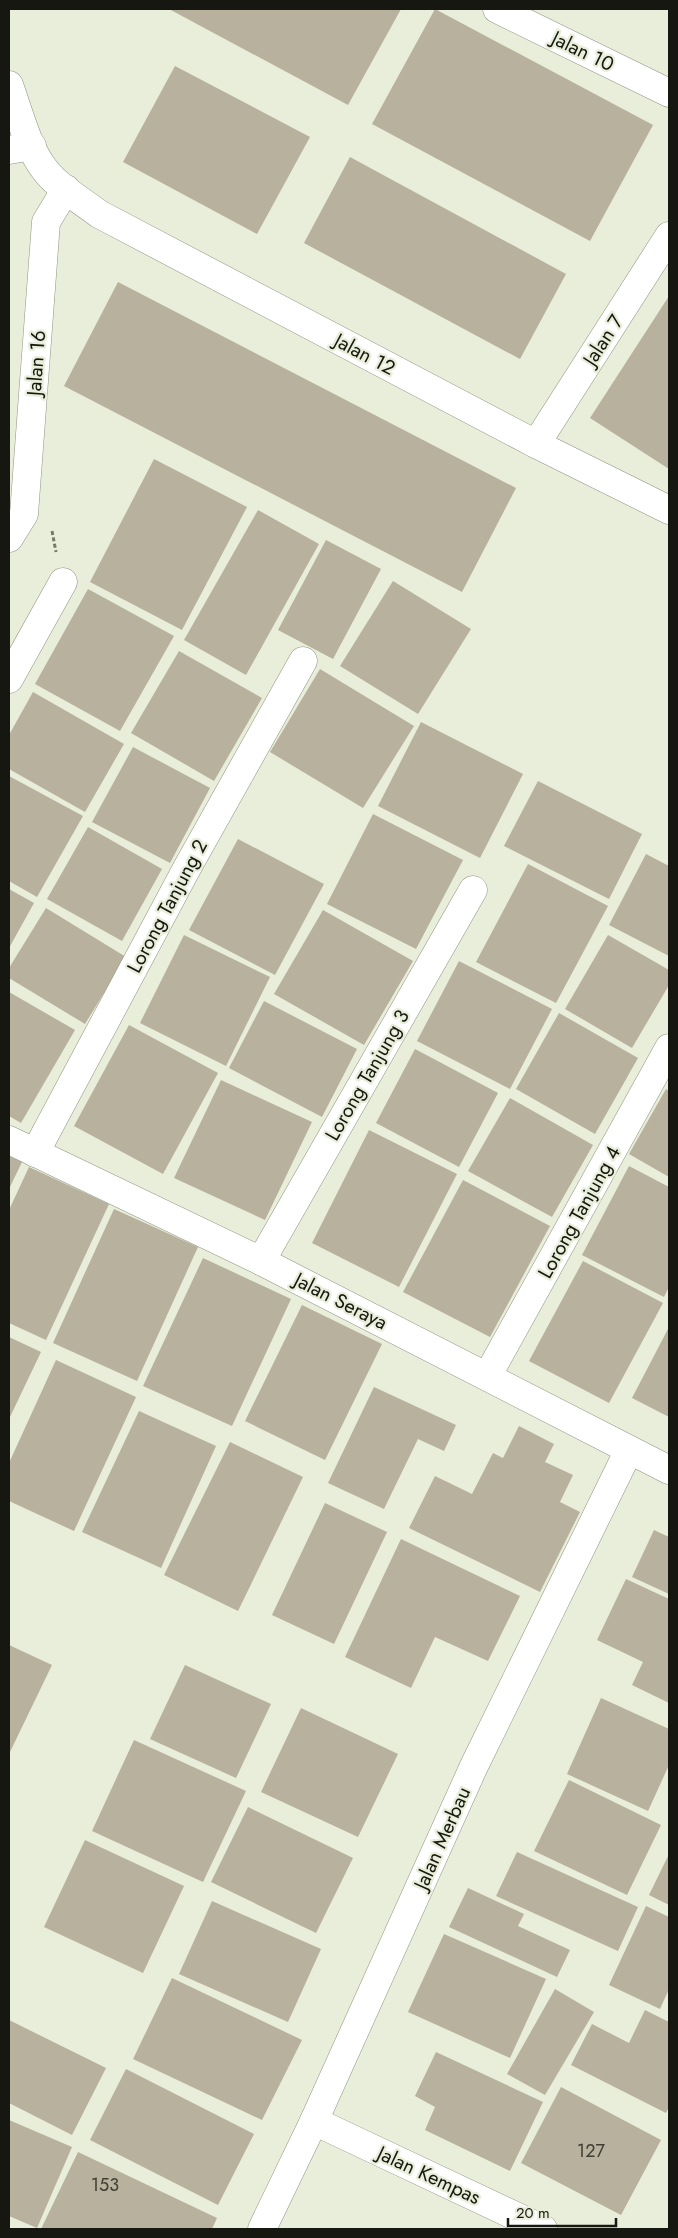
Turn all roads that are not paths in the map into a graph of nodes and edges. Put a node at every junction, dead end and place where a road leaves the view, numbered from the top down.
1 (497, 9) edge
2 (9, 85) edge
3 (669, 93) edge
4 (20, 148) edge
5 (66, 189) junction
6 (669, 236) edge
7 (536, 444) junction
8 (669, 510) edge
9 (9, 538) edge
10 (63, 582) dead end
11 (303, 661) dead end
12 (9, 679) edge
13 (472, 890) dead end
14 (669, 1048) edge
15 (9, 1140) edge
16 (35, 1153) junction
17 (262, 1261) junction
18 (488, 1375) junction
19 (628, 1450) junction
20 (669, 1470) edge
21 (314, 2121) junction
22 (265, 2222) edge
23 (543, 2229) edge

1 - 3 street, Jalan 10
2 - 4 street, Jalan 12
4 - 5 street, Jalan 12
5 - 7 street, Jalan 12
5 - 9 street, Jalan 16
6 - 7 street, Jalan 7
7 - 8 street, Jalan 12
10 - 12 street
11 - 16 street, Lorong Tanjung 2
13 - 17 street, Lorong Tanjung 3
14 - 18 street, Lorong Tanjung 4
15 - 16 street, Jalan Seraya
16 - 17 street, Jalan Seraya
17 - 18 street, Jalan Seraya
18 - 19 street, Jalan Seraya
19 - 20 street, Jalan Seraya
19 - 21 street, Jalan Merbau
21 - 22 street, Jalan Merbau
21 - 23 street, Jalan Kempas

